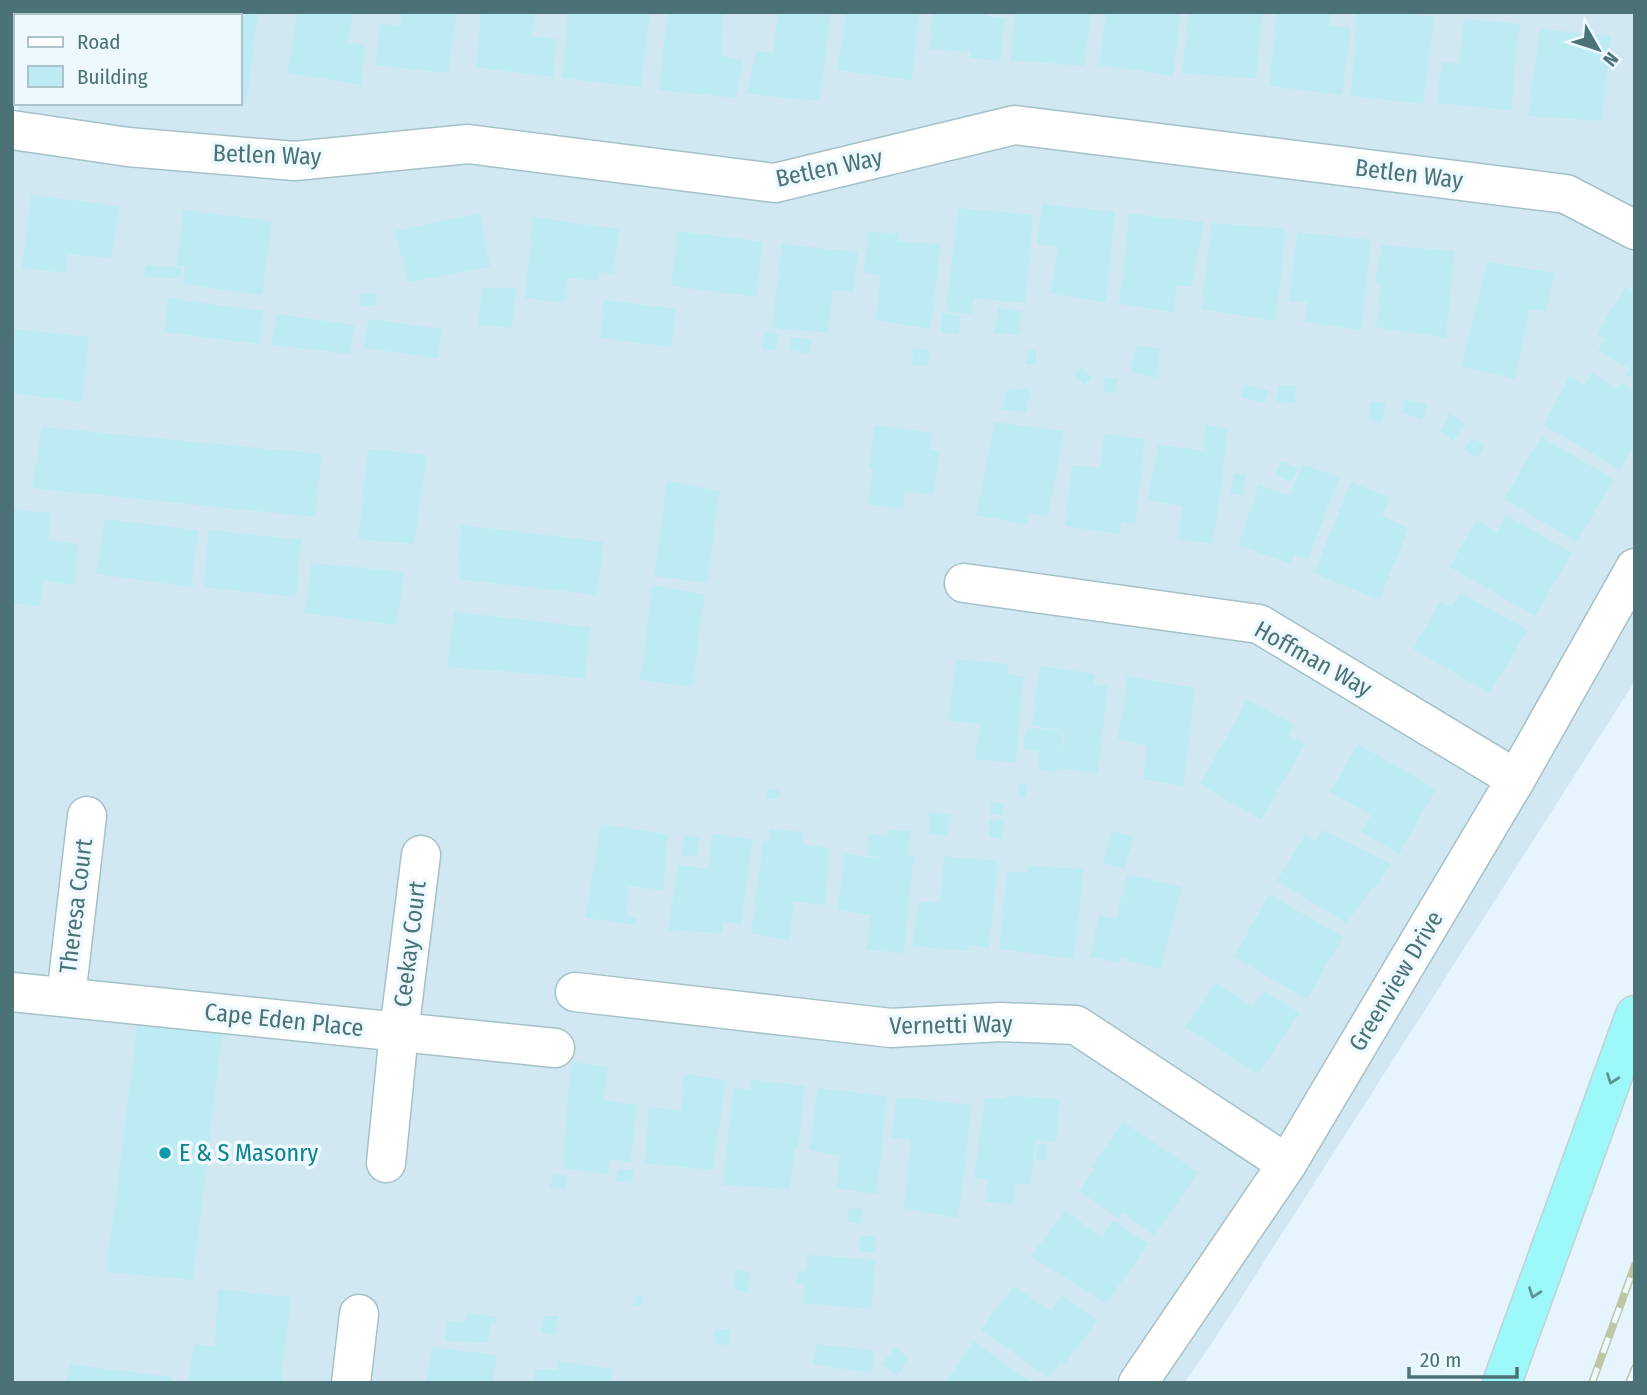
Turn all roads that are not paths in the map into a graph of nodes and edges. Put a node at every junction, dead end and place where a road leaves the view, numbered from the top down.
1 (12, 130) edge
2 (1635, 229) edge
3 (1635, 568) edge
4 (964, 583) dead end
5 (1516, 779) junction
6 (87, 816) dead end
7 (421, 855) dead end
8 (12, 992) edge
9 (575, 992) dead end
10 (66, 997) junction
11 (1635, 1015) edge
12 (398, 1032) junction
13 (555, 1048) dead end
14 (386, 1163) dead end
15 (1287, 1164) junction
16 (359, 1314) dead end
17 (351, 1383) edge
18 (1138, 1383) edge
19 (1502, 1383) edge

1 - 2 street, Betlen Way
3 - 5 street, Greenview Drive
4 - 5 street, Hoffman Way
5 - 15 street, Greenview Drive
6 - 10 street, Theresa Court
7 - 12 street, Ceekay Court
8 - 10 street, Cape Eden Place
9 - 15 street, Vernetti Way
10 - 12 street, Cape Eden Place
11 -> 19 highway
12 - 13 street, Cape Eden Place
12 - 14 street, Ceekay Court
15 - 18 street, Greenview Drive
16 - 17 street

